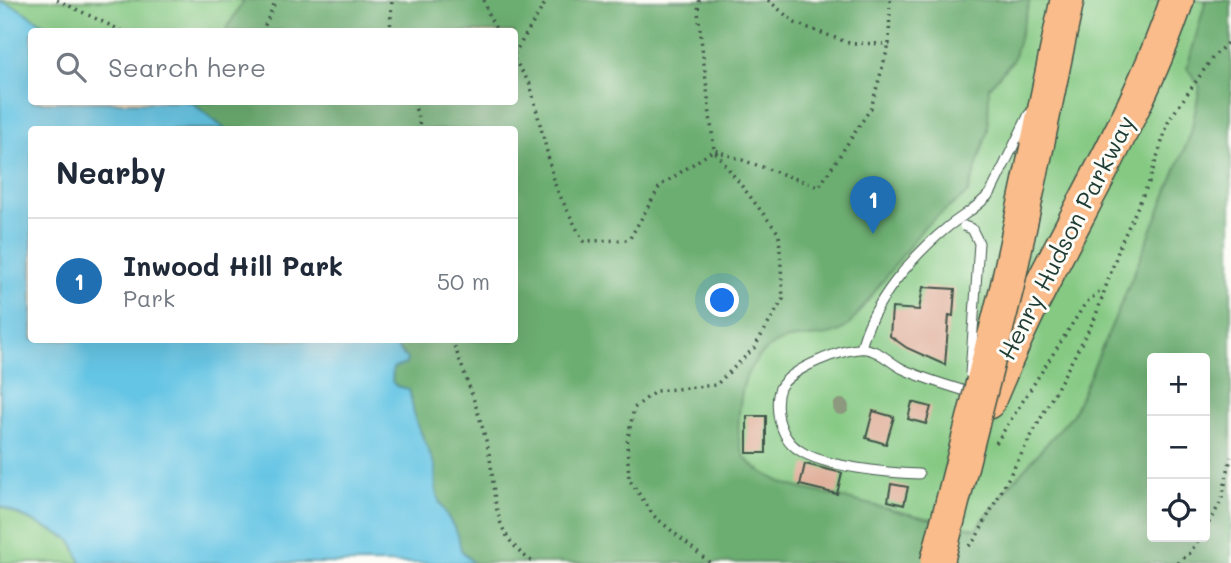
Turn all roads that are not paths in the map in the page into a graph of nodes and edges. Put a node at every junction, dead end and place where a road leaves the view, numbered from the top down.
1 (1067, 0) edge
2 (1177, 0) edge
3 (1054, 62) junction
4 (1037, 98) dead end
5 (1031, 110) dead end
6 (935, 237) junction
7 (862, 349) junction
8 (989, 399) junction
9 (964, 460) junction
10 (919, 474) dead end
11 (944, 560) edge

1 - 3 highway, Henry Hudson Parkway
2 - 8 highway, Henry Hudson Parkway
3 - 4 lane
3 - 9 highway, Henry Hudson Parkway, bridge
5 - 6 lane
6 - 7 lane
6 - 9 lane, bridge
7 - 8 lane
7 - 10 lane
8 - 9 highway, Henry Hudson Parkway
9 - 11 highway, Henry Hudson Parkway, bridge

